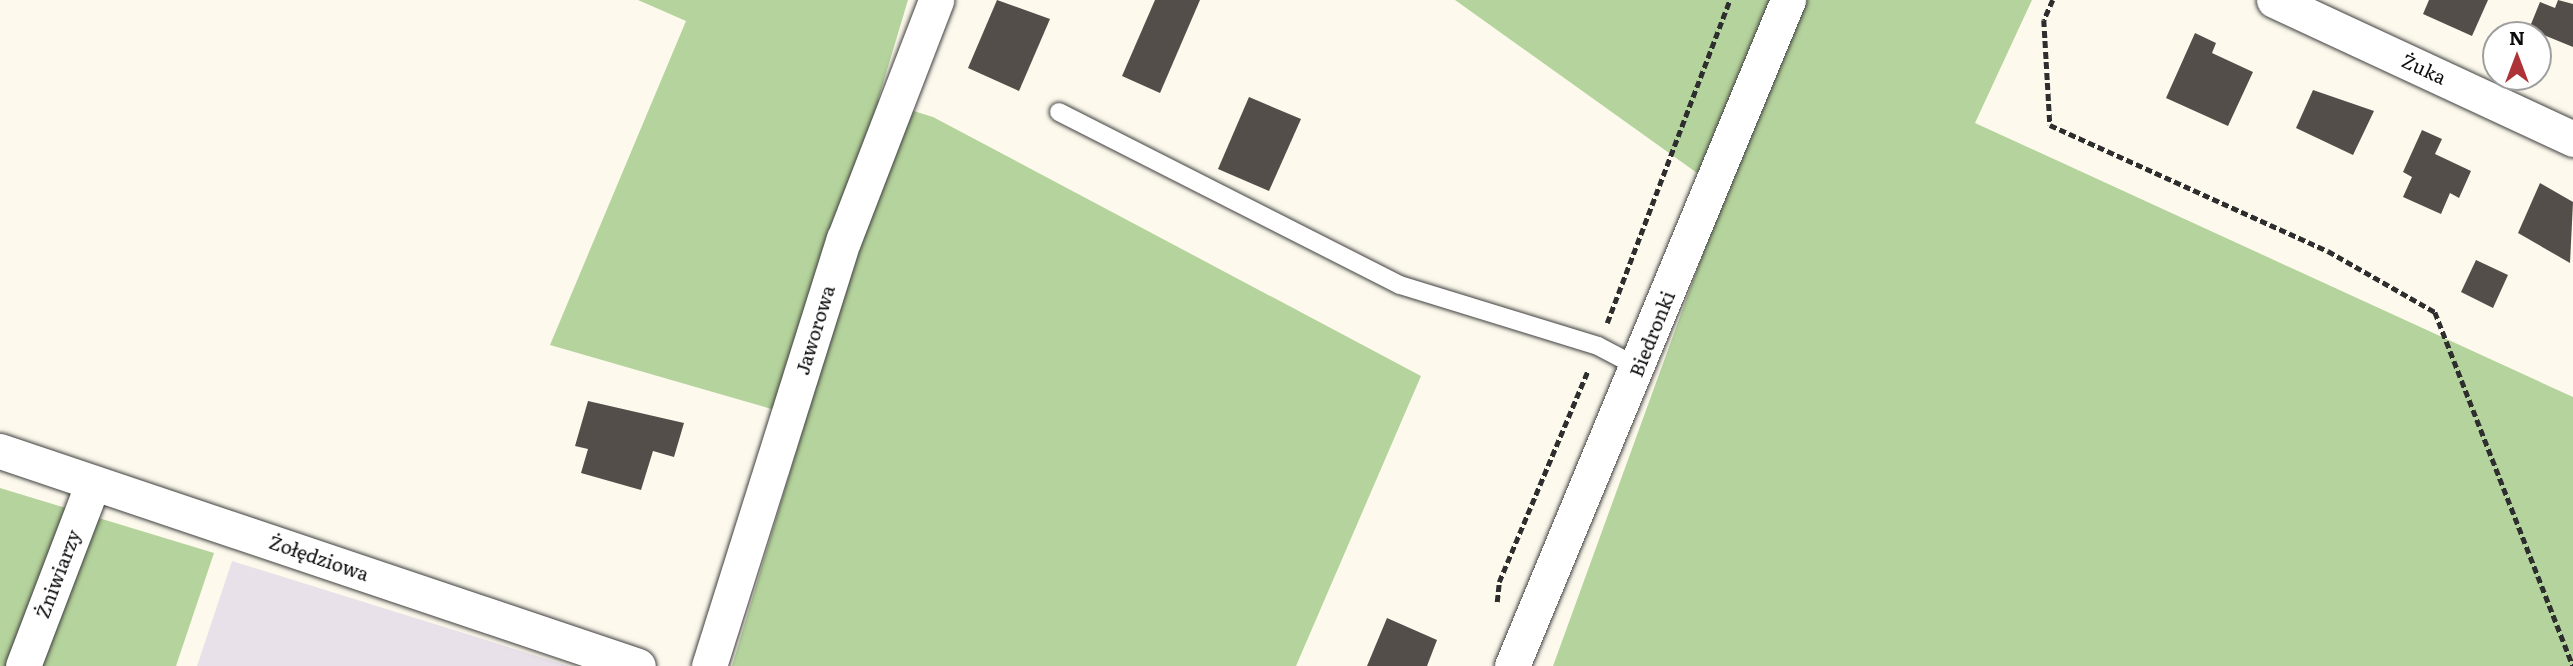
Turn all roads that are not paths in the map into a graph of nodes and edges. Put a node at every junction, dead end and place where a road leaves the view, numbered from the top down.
1 (936, 0) edge
2 (1788, 0) edge
3 (2274, 0) edge
4 (1059, 112) dead end
5 (2573, 139) edge
6 (1638, 367) junction
7 (0, 451) edge
8 (93, 483) junction
9 (23, 666) edge
10 (638, 666) edge
11 (709, 666) edge
12 (1512, 666) edge

1 - 11 street, Jaworowa
2 - 6 street, Biedronki
3 - 5 street, Żuka
4 - 6 lane
6 - 12 street, Biedronki
7 - 8 street, Żołędziowa
8 - 9 street, Żniwiarzy
8 - 10 street, Żołędziowa

